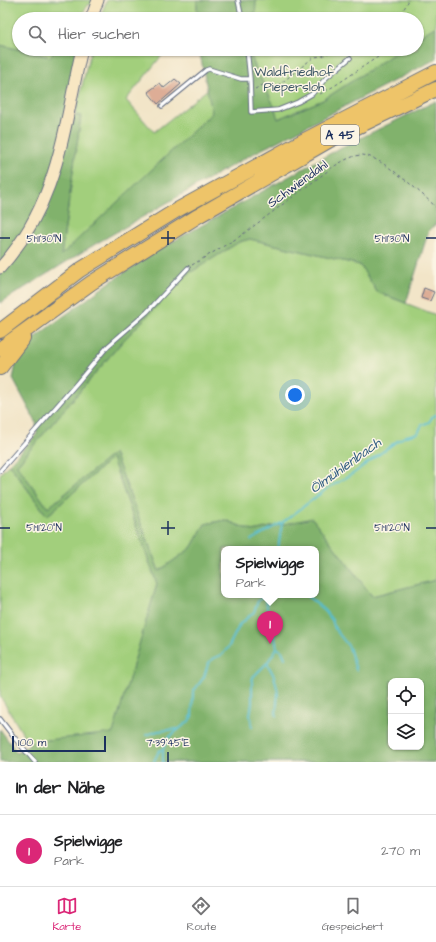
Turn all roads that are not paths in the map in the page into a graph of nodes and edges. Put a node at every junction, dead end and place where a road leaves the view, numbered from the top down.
1 (98, 0) edge
2 (238, 0) edge
3 (94, 12) edge
4 (241, 12) edge
5 (81, 56) edge
6 (248, 56) edge
7 (350, 58) dead end
8 (436, 72) edge
9 (250, 79) junction
10 (436, 90) edge
11 (162, 106) dead end
12 (0, 268) edge
13 (188, 268) road end
14 (42, 318) junction
15 (3, 327) edge
16 (0, 349) edge
17 (0, 368) edge
18 (0, 471) edge
19 (0, 719) edge
20 (35, 762) edge

1 - 3 main road
2 - 4 lane
5 - 12 main road
6 - 9 lane
7 - 9 lane
8 - 15 highway, A 45
9 - 11 lane
10 - 14 highway, A 45
13 - 18 lane
14 - 16 highway, A 45
14 - 17 highway
19 - 20 lane

